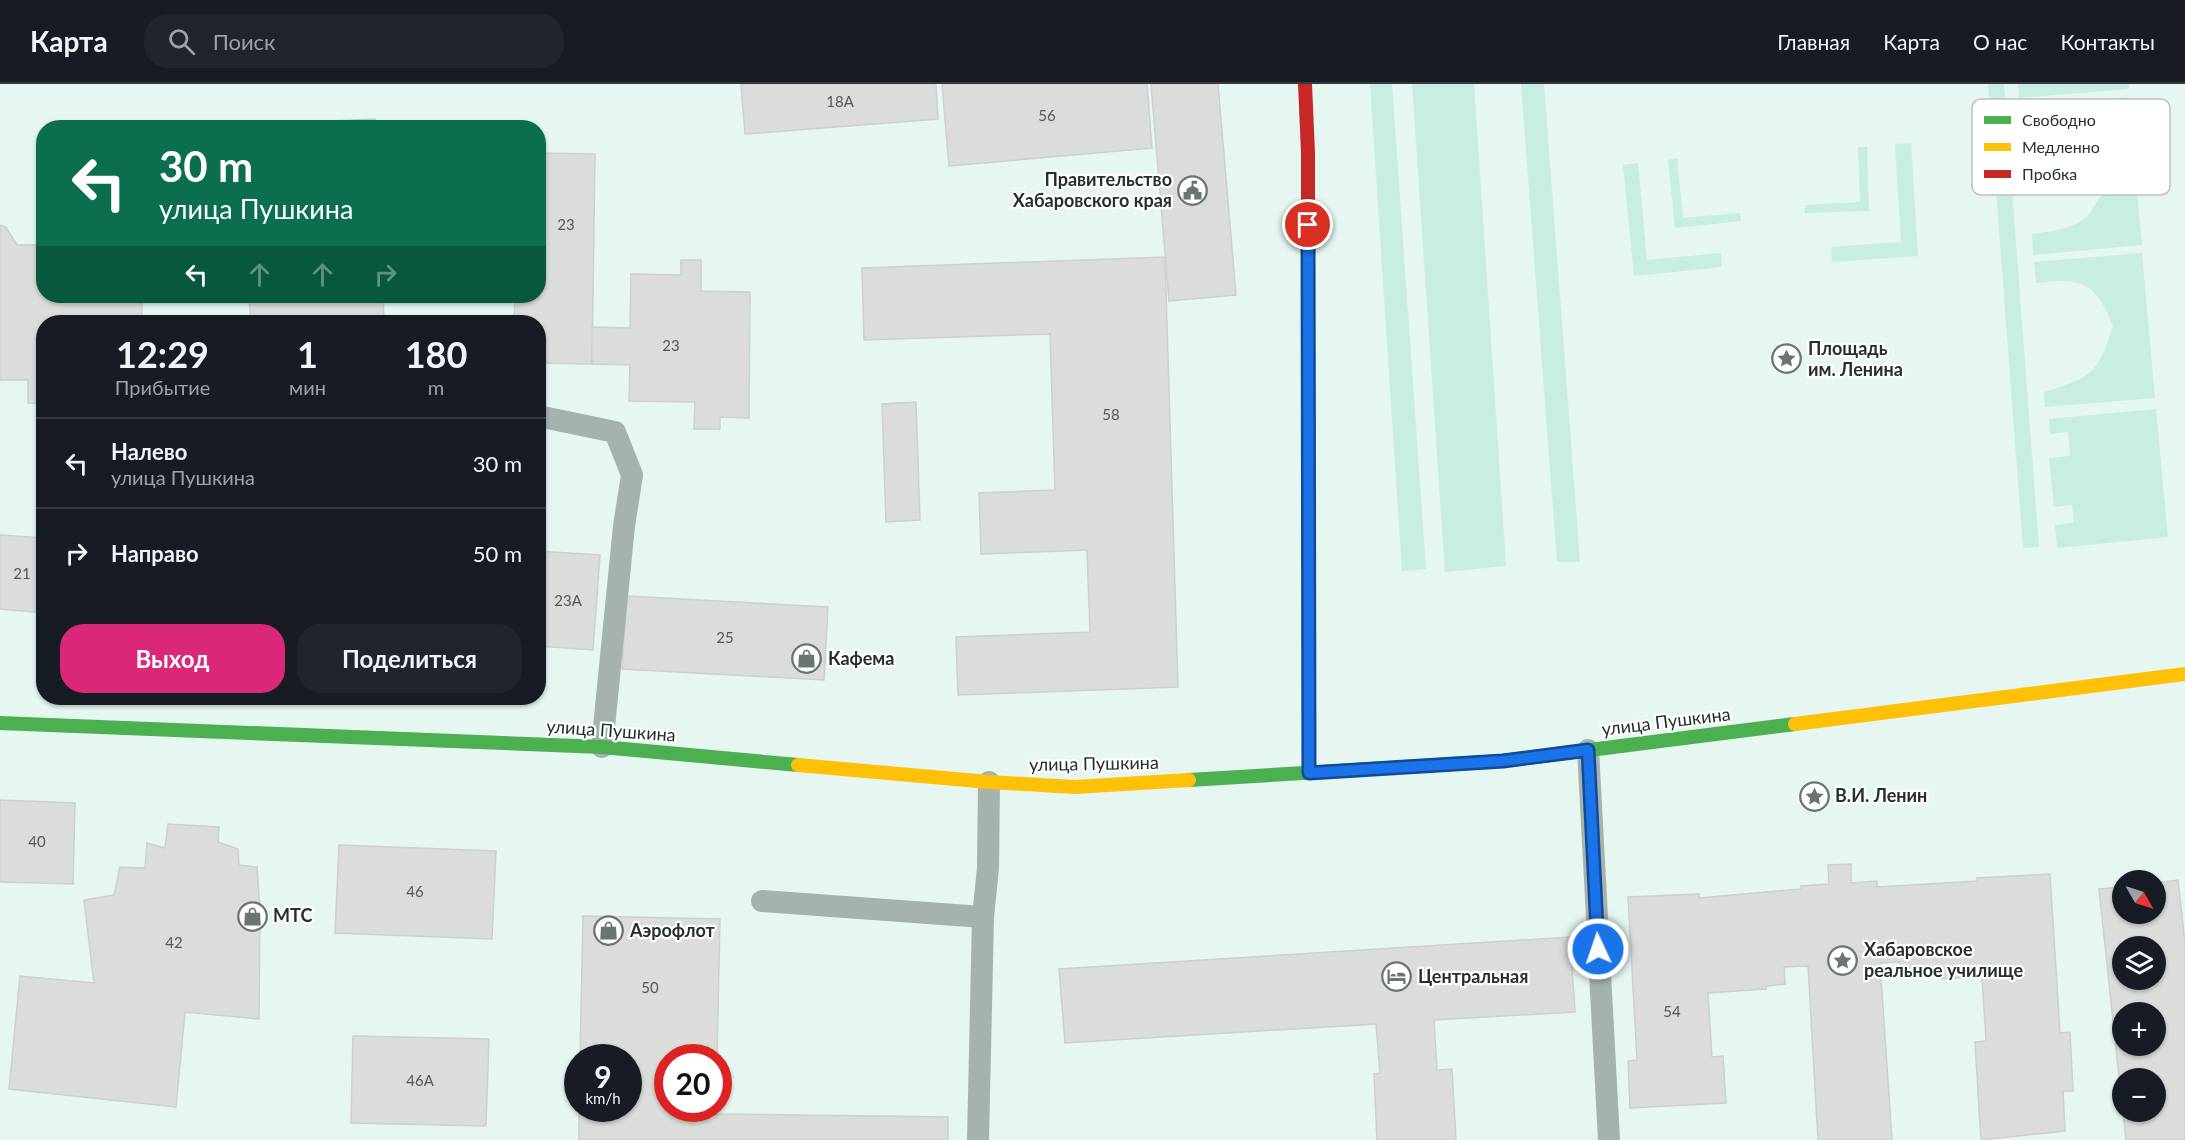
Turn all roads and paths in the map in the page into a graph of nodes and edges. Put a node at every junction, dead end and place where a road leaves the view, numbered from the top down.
1 (1305, 84) edge
2 (546, 418) edge
3 (2185, 674) edge
4 (0, 723) edge
5 (602, 747) junction
6 (1588, 750) junction
7 (1309, 773) junction
8 (989, 782) junction
9 (762, 901) dead end
10 (983, 917) junction
11 (978, 1140) edge
12 (1609, 1140) edge

1 - 7 street
2 - 5 lane
3 - 6 street, улица Пушкина
4 - 5 street, улица Пушкина
5 - 8 street, улица Пушкина
6 - 7 street, улица Пушкина
6 - 12 lane
7 - 8 street, улица Пушкина
8 - 10 lane
9 - 10 lane
10 - 11 lane

